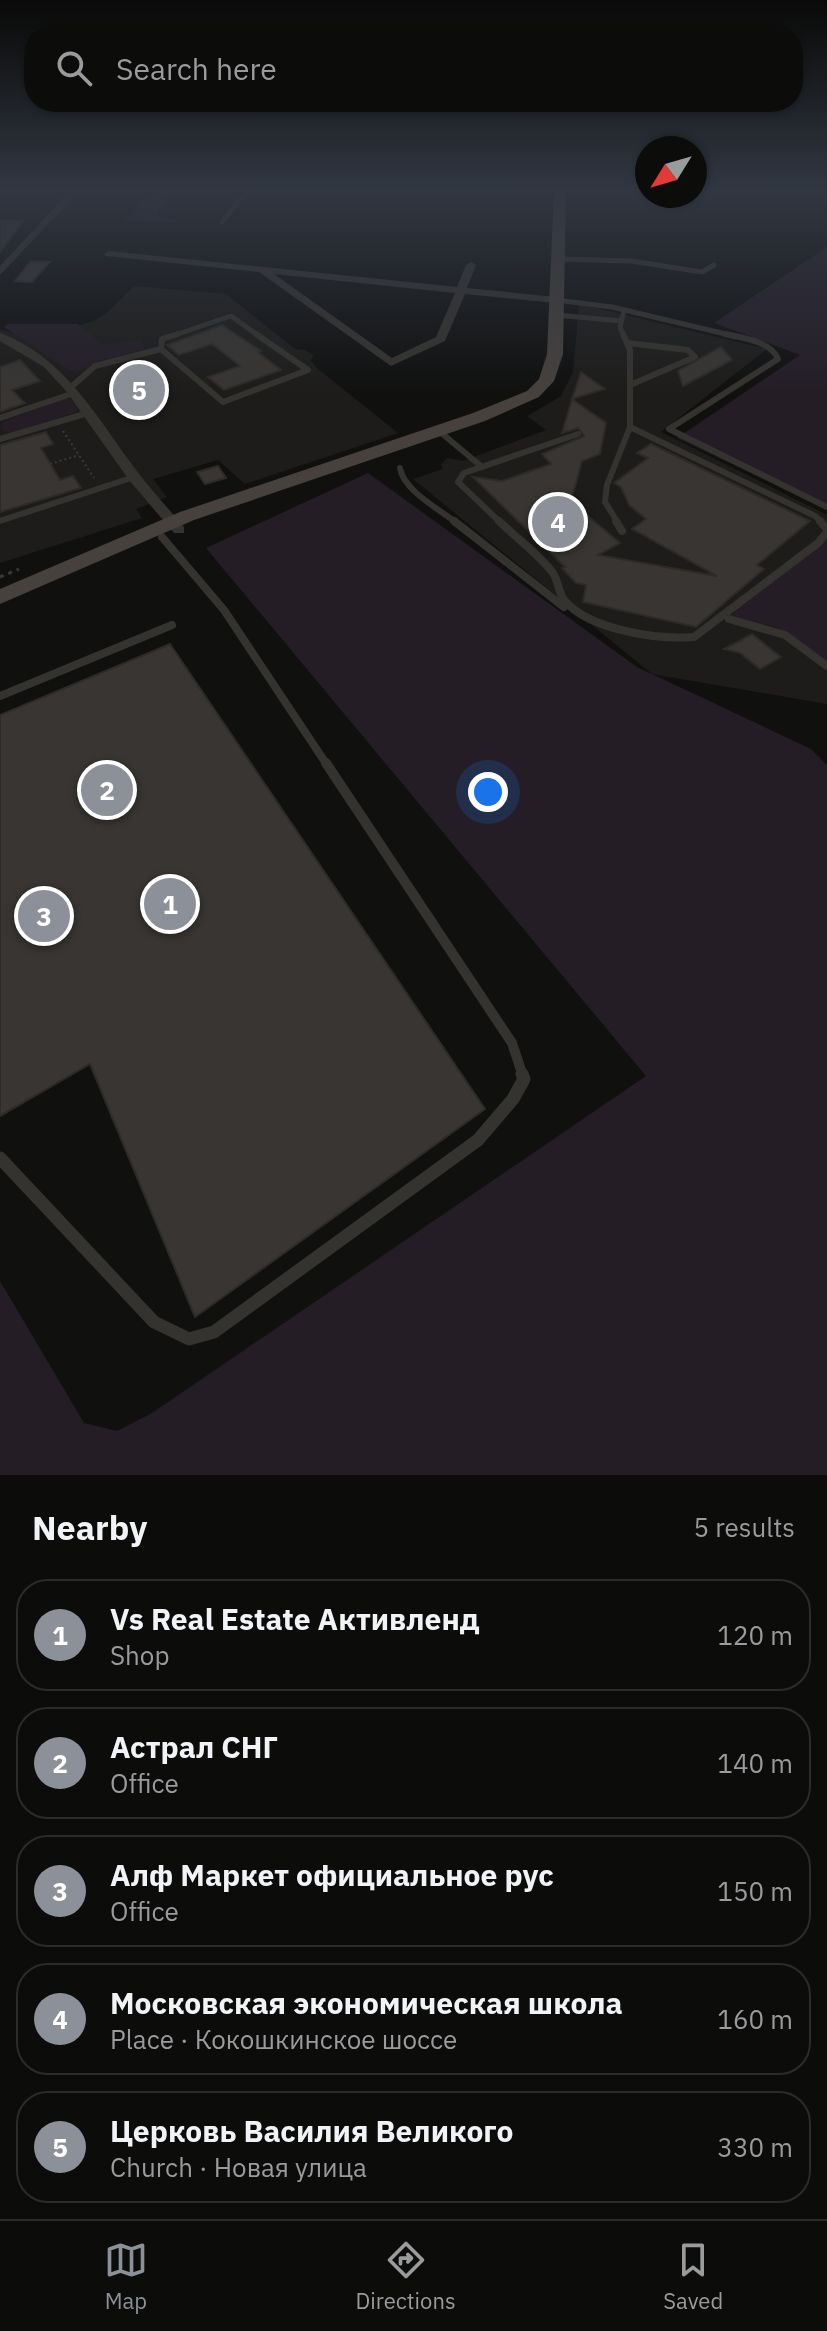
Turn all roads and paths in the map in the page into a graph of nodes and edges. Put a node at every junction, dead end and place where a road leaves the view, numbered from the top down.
1 (150, 258) edge
2 (559, 259) joint
3 (471, 265) dead end
4 (714, 265) dead end
5 (260, 268) junction
6 (462, 288) junction
7 (556, 307) junction
8 (624, 310) junction
9 (621, 321) junction
10 (0, 336) edge
11 (627, 343) junction
12 (161, 349) junction
13 (630, 385) junction
14 (72, 391) junction
15 (88, 413) junction
16 (0, 418) edge
17 (59, 422) junction
18 (630, 427) junction
19 (439, 431) junction
20 (578, 434) dead end
21 (0, 439) edge
22 (79, 455) junction
23 (50, 464) dead end
24 (482, 467) junction
25 (400, 468) dead end
26 (134, 477) junction
27 (100, 488) junction
28 (827, 507) edge
29 (0, 521) edge
30 (171, 529) junction
31 (827, 530) edge
32 (622, 531) dead end
33 (5, 603) edge
34 (576, 616) dead end
35 (729, 619) dead end
36 (172, 625) dead end
37 (827, 666) edge
38 (0, 696) edge
39 (0, 1158) edge

1 - 5 street
2 - 4 lane
2 - 7 main road
3 - 6 street
5 - 6 street
5 - 6 street
6 - 7 street
7 - 8 lane
7 - 9 lane
7 - 19 main road
8 - 9 lane
8 - 28 lane
9 - 11 lane
10 - 14 street
11 - 13 lane
11 - 13 lane
12 - 12 lane
12 - 14 lane
13 - 18 lane
14 - 15 street
14 - 16 lane
15 - 17 lane
15 - 26 street
17 - 21 lane
17 - 22 path
18 - 31 lane
18 - 32 lane
19 - 24 lane
19 - 30 main road
20 - 24 lane
22 - 23 path
22 - 27 path
24 - 31 lane
25 - 34 lane
26 - 27 lane
26 - 30 street
27 - 29 lane
30 - 33 main road
30 - 39 lane
35 - 37 lane
36 - 38 lane

